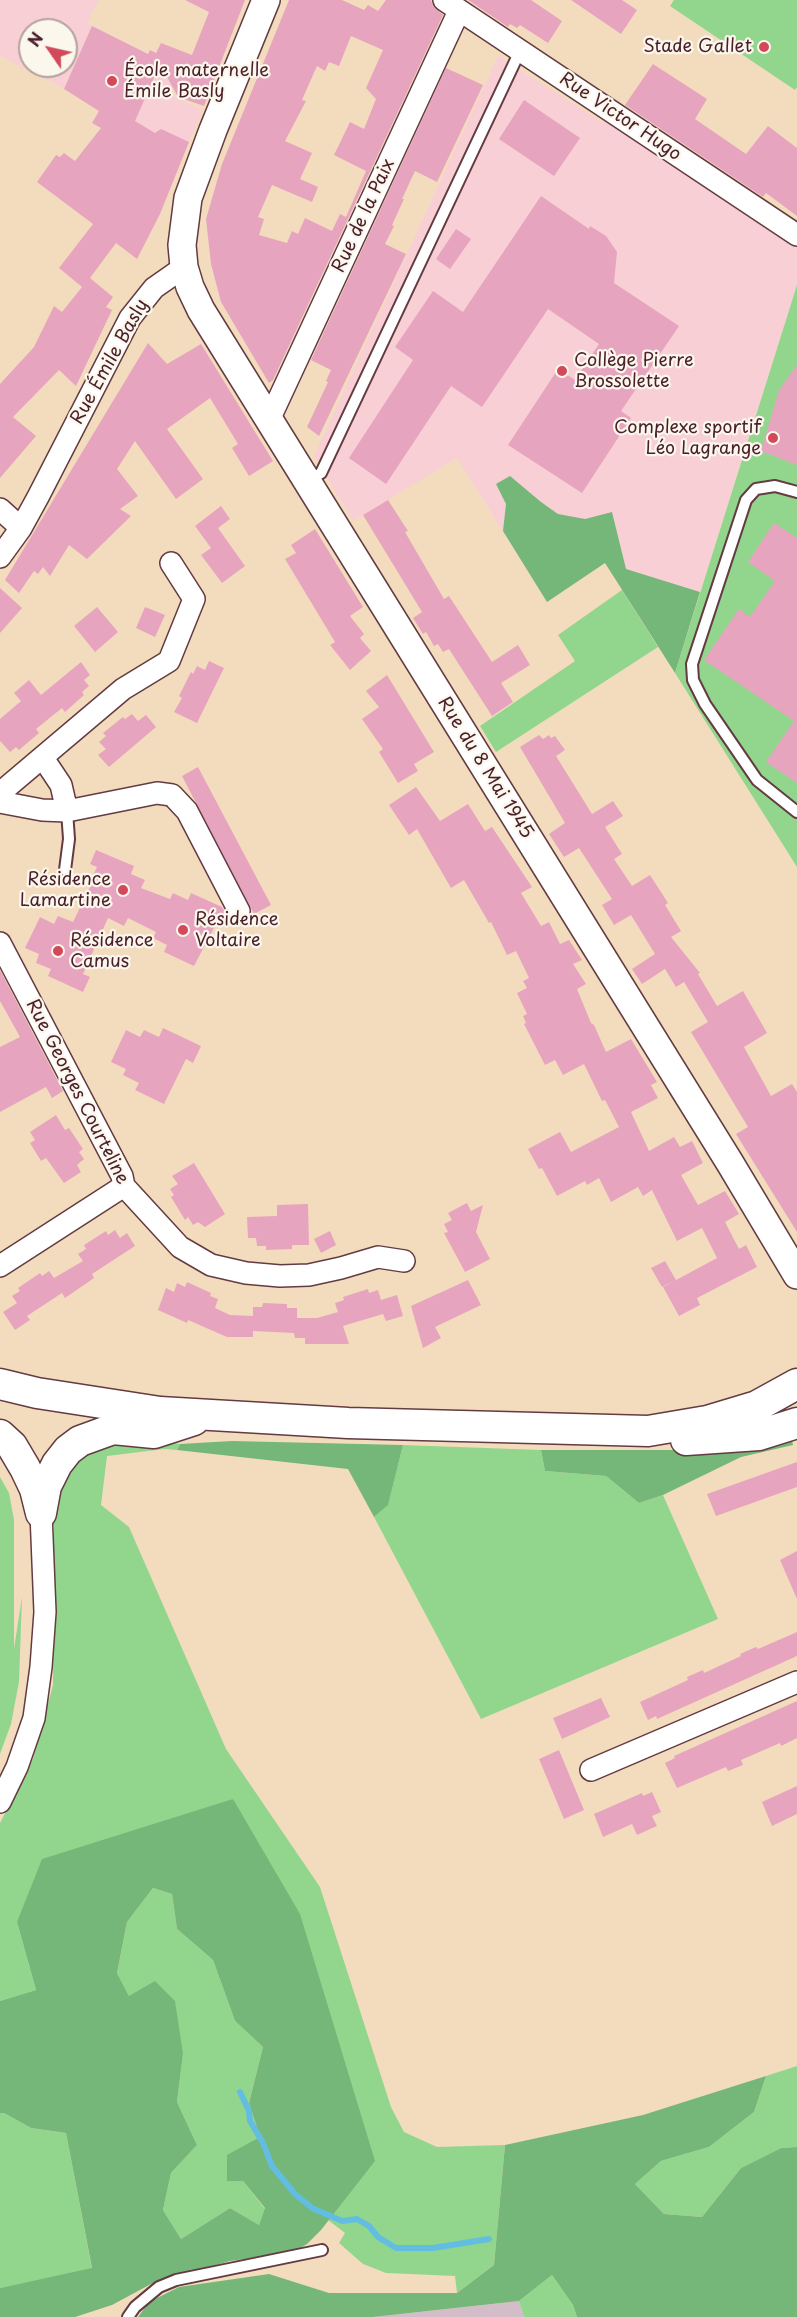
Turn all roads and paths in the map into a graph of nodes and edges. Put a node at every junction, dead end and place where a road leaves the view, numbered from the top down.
1 (266, 0) edge
2 (452, 5) edge
3 (520, 51) junction
4 (797, 235) edge
5 (184, 267) junction
6 (269, 420) junction
7 (307, 482) junction
8 (797, 492) edge
9 (0, 509) edge
10 (21, 528) junction
11 (0, 557) edge
12 (171, 563) dead end
13 (43, 758) junction
14 (0, 793) edge
15 (0, 802) edge
16 (68, 811) junction
17 (797, 812) edge
18 (65, 870) dead end
19 (239, 911) dead end
20 (0, 943) edge
21 (124, 1186) junction
22 (404, 1261) dead end
23 (0, 1266) edge
24 (795, 1270) edge
25 (0, 1384) edge
26 (797, 1384) edge
27 (209, 1416) junction
28 (797, 1423) edge
29 (648, 1431) junction
30 (0, 1435) edge
31 (41, 1514) junction
32 (797, 1682) edge
33 (591, 1770) dead end
34 (0, 1802) edge
35 (322, 2250) dead end
36 (128, 2317) edge

1 - 5 street
2 - 3 street, Rue Victor Hugo
2 - 6 street, Rue de la Paix
3 - 4 street, Rue Victor Hugo
3 - 7 lane
5 - 6 street, Rue du 8 Mai 1945
5 - 10 street, Rue Émile Basly
6 - 7 street, Rue du 8 Mai 1945
7 - 24 street, Rue du 8 Mai 1945
8 - 17 lane
9 - 10 street
10 - 11 street, Rue Émile Basly
12 - 13 street
13 - 14 street
13 - 16 street
15 - 16 street
16 - 18 lane
16 - 19 street
20 - 21 street, Rue Georges Courteline
21 - 22 street, Rue Georges Courteline
21 - 23 street
25 - 27 main road
26 - 29 main road
27 - 29 main road
27 - 31 main road
28 - 29 main road
30 - 31 main road
31 - 34 street
32 - 33 street
35 - 36 lane

